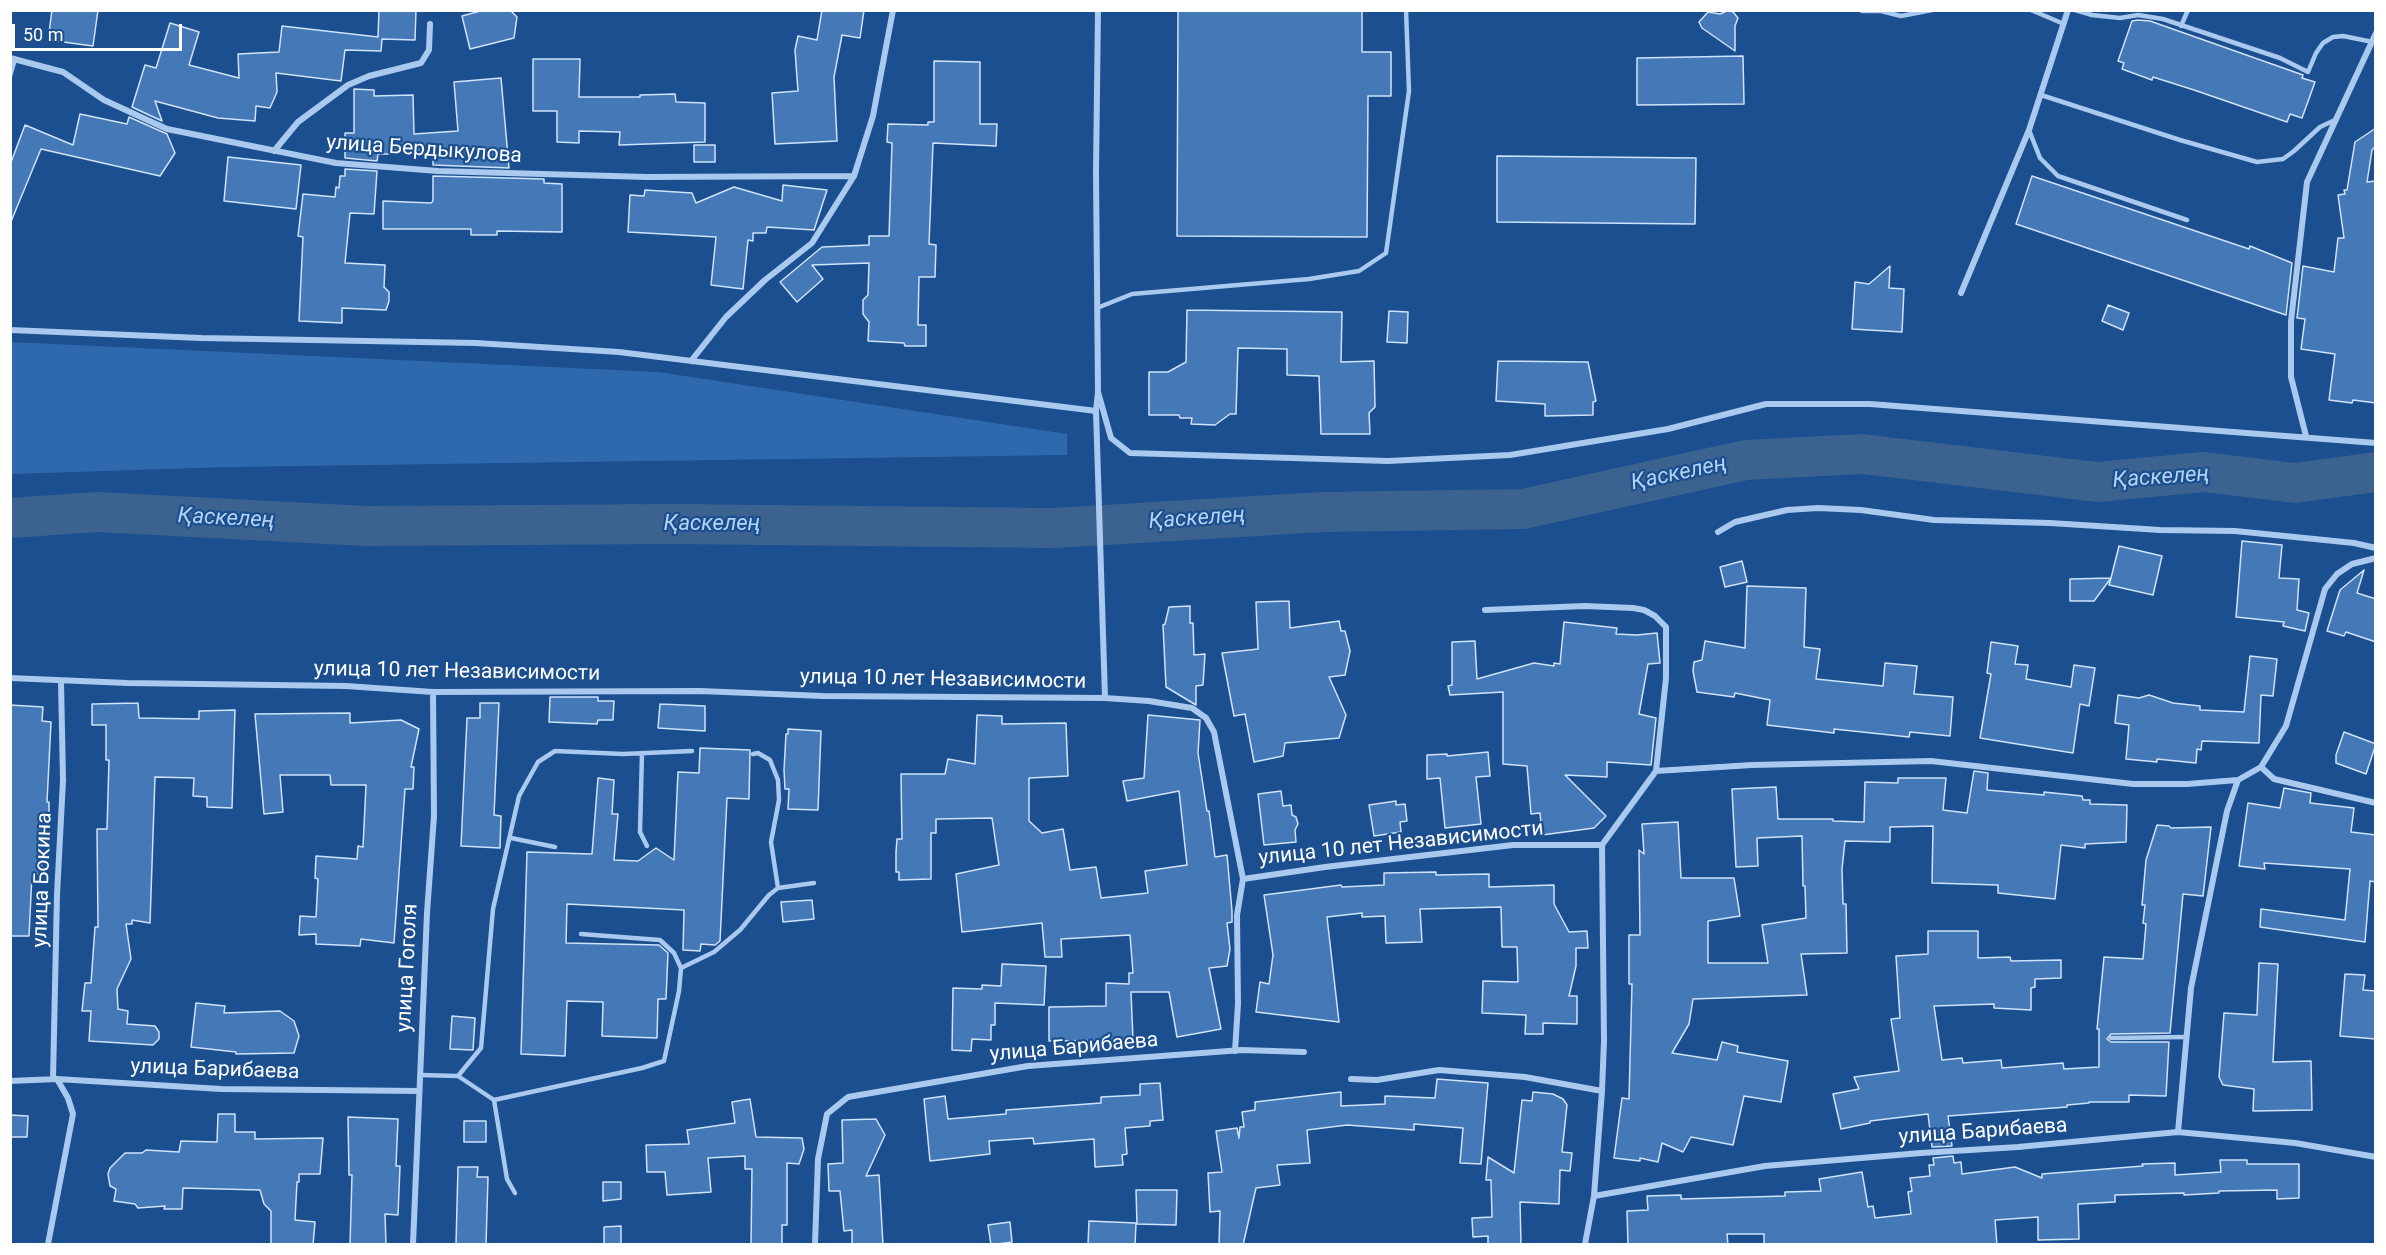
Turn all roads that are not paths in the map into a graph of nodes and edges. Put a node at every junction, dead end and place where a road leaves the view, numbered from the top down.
1 (893, 10) edge
2 (1098, 10) edge
3 (1406, 10) edge
4 (1932, 10) edge
5 (2031, 10) edge
6 (2068, 10) edge
7 (2075, 10) edge
8 (2188, 10) edge
9 (1862, 11) edge
10 (430, 24) dead end
11 (2064, 24) junction
12 (2181, 26) junction
13 (2376, 33) edge
14 (2373, 42) junction
15 (13, 59) edge
16 (10, 76) edge
17 (2041, 95) junction
18 (2337, 119) junction
19 (2030, 130) junction
20 (274, 151) junction
21 (854, 176) junction
22 (2187, 220) dead end
23 (1961, 293) dead end
24 (1097, 308) junction
25 (10, 330) edge
26 (691, 361) junction
27 (1098, 392) junction
28 (1096, 411) junction
29 (2306, 436) junction
30 (2376, 443) edge
31 (1718, 532) dead end
32 (2376, 548) edge
33 (2376, 558) edge
34 (1485, 610) dead end
35 (10, 678) edge
36 (61, 682) junction
37 (434, 692) junction
38 (1105, 698) junction
39 (692, 751) dead end
40 (642, 753) junction
41 (753, 754) dead end
42 (2261, 767) junction
43 (1656, 771) junction
44 (2238, 780) junction
45 (2376, 803) edge
46 (511, 838) junction
47 (1602, 845) junction
48 (647, 846) dead end
49 (555, 847) dead end
50 (1243, 879) junction
51 (814, 883) dead end
52 (778, 888) junction
53 (581, 934) dead end
54 (681, 968) junction
55 (2186, 1037) junction
56 (2111, 1038) dead end
57 (1235, 1051) junction
58 (1304, 1053) dead end
59 (420, 1075) junction
60 (458, 1076) junction
61 (55, 1079) junction
62 (1351, 1079) dead end
63 (10, 1081) edge
64 (419, 1091) junction
65 (1602, 1091) junction
66 (494, 1100) junction
67 (2178, 1132) junction
68 (2375, 1157) edge
69 (515, 1192) dead end
70 (1594, 1196) junction
71 (48, 1245) edge
72 (413, 1245) edge
73 (815, 1245) edge
74 (1585, 1245) edge

1 - 21 street
2 - 24 street
3 - 24 lane
4 - 9 lane
5 - 11 lane
6 - 11 street
7 - 12 lane
8 - 12 lane
10 - 20 street
11 - 17 street
12 - 14 lane
13 - 14 street
14 - 18 street
15 - 16 lane
15 - 20 street, улица Бердыкулова
17 - 18 lane
17 - 19 street
18 - 29 street
19 - 22 lane
19 - 23 street
20 - 21 street, улица Бердыкулова
21 - 26 street
24 - 27 street
25 - 26 street
26 - 28 street
27 - 28 street
27 - 29 street
28 - 38 street
29 - 30 street
31 - 32 street
33 - 42 street
34 - 43 street
35 - 36 street, улица 10 лет Независимости
36 - 37 street, улица 10 лет Независимости
36 - 61 street, улица Бокина
37 - 38 street, улица 10 лет Независимости
37 - 59 street, улица Гоголя
38 - 50 street, улица 10 лет Независимости
39 - 40 lane
40 - 46 lane
40 - 48 lane
41 - 52 lane
42 - 44 street
42 - 45 street
43 - 44 street
43 - 47 street
44 - 55 street
46 - 49 lane
46 - 60 lane
47 - 50 street, улица 10 лет Независимости
47 - 65 street
50 - 57 street
51 - 52 lane
52 - 54 lane
53 - 54 lane
54 - 66 lane
55 - 56 lane
55 - 67 street
57 - 58 street, улица Барибаева
57 - 73 street, улица Барибаева
59 - 60 lane
59 - 64 street, улица Гоголя
60 - 66 lane
61 - 63 street, улица Барибаева
61 - 64 street, улица Барибаева
61 - 71 street, улица Бокина
62 - 65 street
64 - 72 street, улица Гоголя
65 - 70 street
66 - 69 lane
67 - 68 street, улица Барибаева
67 - 70 street, улица Барибаева
70 - 74 street

